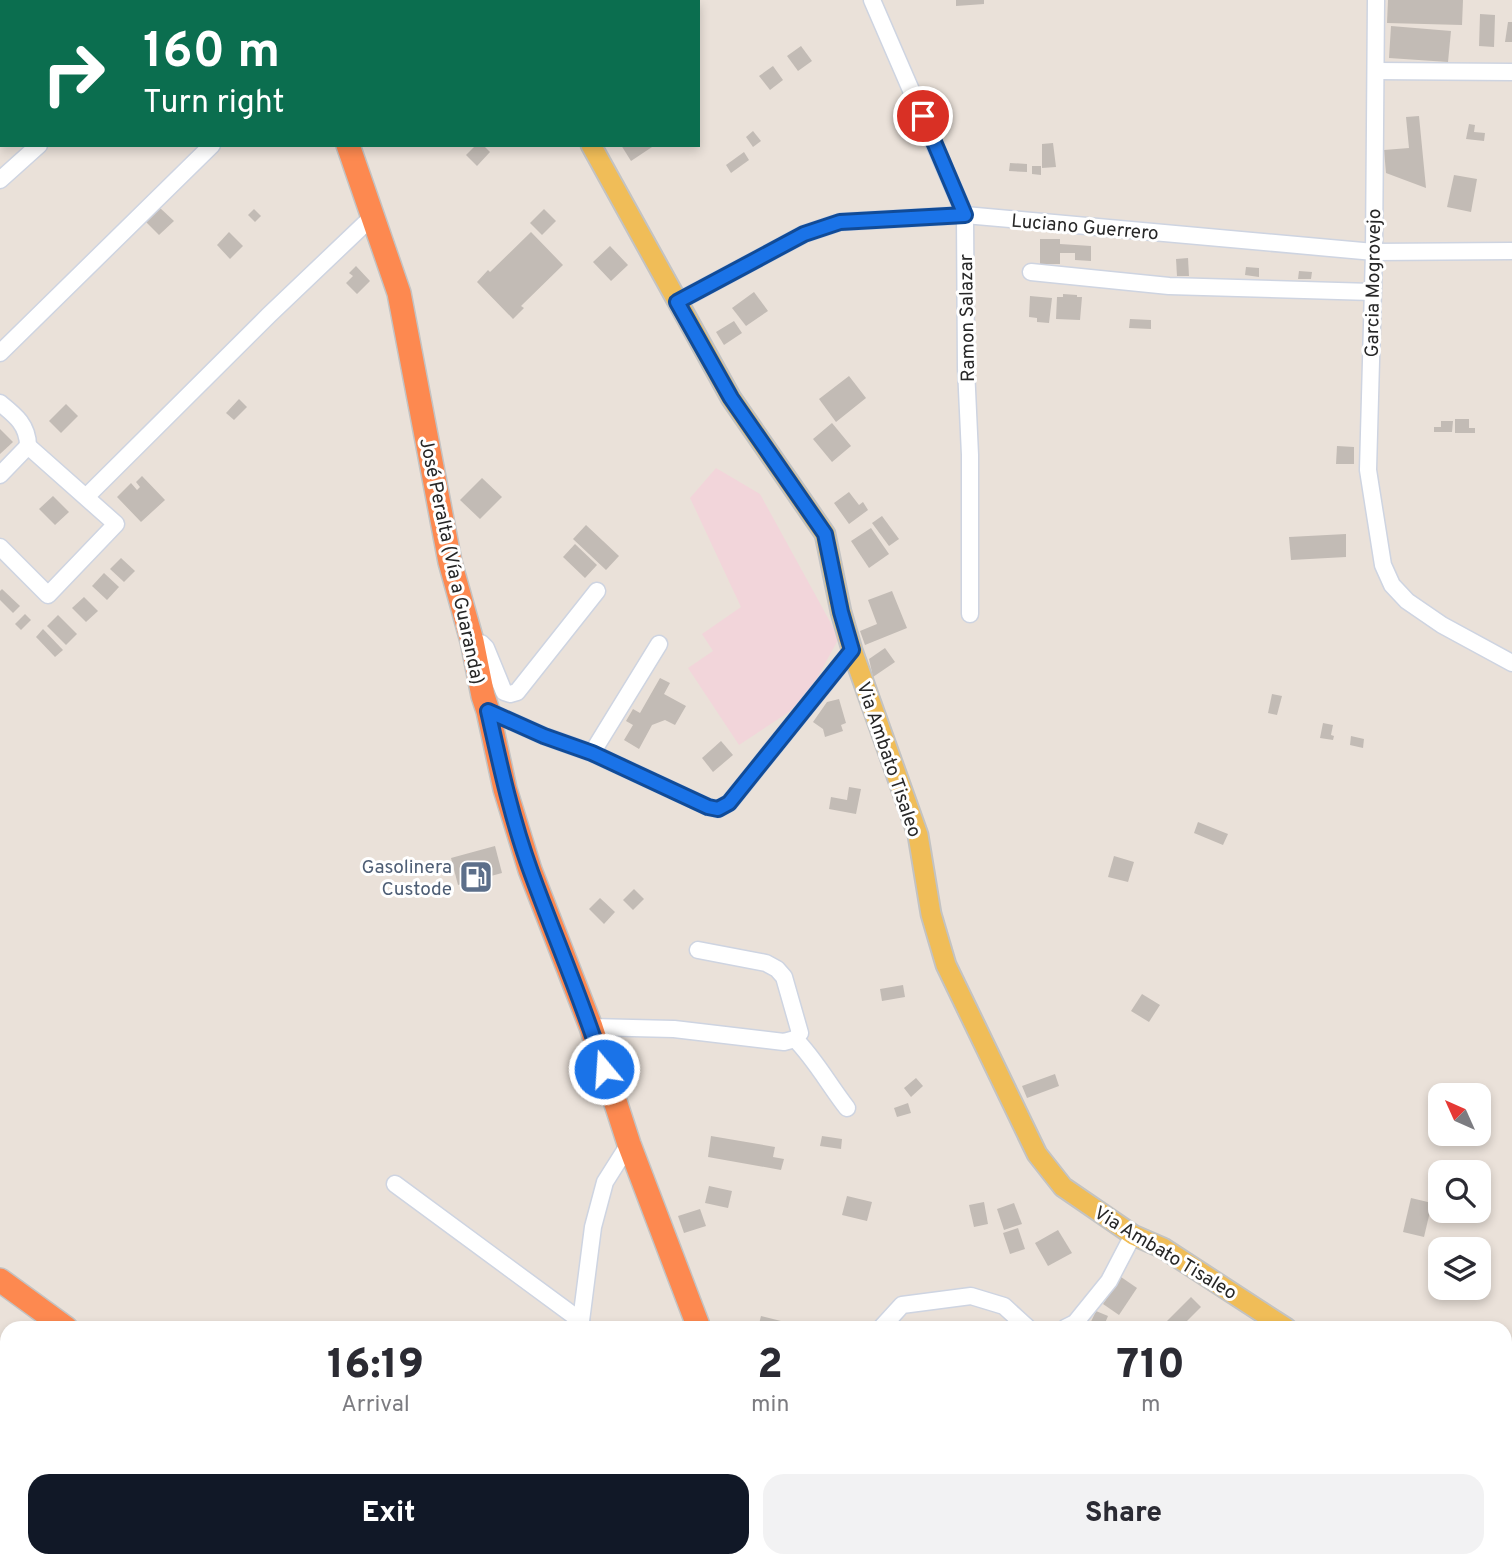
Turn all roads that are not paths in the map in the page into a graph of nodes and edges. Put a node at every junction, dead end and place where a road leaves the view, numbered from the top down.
1 (873, 0) edge
2 (1376, 0) edge
3 (1376, 71) junction
4 (1512, 72) edge
5 (37, 147) edge
6 (210, 147) edge
7 (349, 147) edge
8 (592, 147) edge
9 (0, 180) edge
10 (965, 215) junction
11 (373, 216) junction
12 (1512, 251) edge
13 (1374, 252) junction
14 (1031, 272) dead end
15 (1373, 292) junction
16 (677, 302) junction
17 (0, 353) edge
18 (0, 403) edge
19 (28, 446) junction
20 (0, 475) edge
21 (87, 496) junction
22 (0, 547) edge
23 (597, 591) dead end
24 (971, 614) dead end
25 (471, 641) junction
26 (659, 645) dead end
27 (852, 650) junction
28 (1512, 663) edge
29 (488, 711) junction
30 (592, 753) junction
31 (698, 950) dead end
32 (591, 1027) junction
33 (795, 1039) junction
34 (847, 1108) dead end
35 (629, 1144) junction
36 (395, 1184) dead end
37 (1133, 1235) junction
38 (0, 1280) edge
39 (56, 1321) edge
40 (574, 1321) edge
41 (580, 1321) edge
42 (696, 1321) edge
43 (887, 1321) edge
44 (1020, 1321) edge
45 (1077, 1321) edge
46 (1275, 1321) edge

1 - 10 street, Ramon Salazar
2 - 3 street, Garcia Mogrovejo
3 - 4 street
3 - 13 street, Garcia Mogrovejo
5 - 9 street
6 - 17 street
7 - 11 highway, José Peralta (Vía a Guaranda)
8 - 16 main road, Via Ambato Tisaleo
10 - 13 street, Luciano Guerrero
10 - 16 street, Luciano Guerrero
10 - 24 street, Ramon Salazar
11 - 21 street
11 - 25 highway, José Peralta (Vía a Guaranda)
12 - 13 street, Luciano Guerrero
13 - 15 street, Garcia Mogrovejo
14 - 15 street
15 - 28 street, Garcia Mogrovejo
16 - 27 main road, Via Ambato Tisaleo
18 - 19 street
19 - 20 street
19 - 21 street
21 - 22 street
23 - 25 street
25 - 29 highway, José Peralta (Vía a Guaranda)
26 - 30 street
27 - 30 street
27 - 37 main road, Via Ambato Tisaleo
29 - 30 street
29 - 32 highway, José Peralta (Vía a Guaranda)
31 - 33 street
32 - 33 street
32 - 35 highway, José Peralta (Vía a Guaranda)
33 - 34 street
35 - 41 street
35 - 42 highway, José Peralta (Vía a Guaranda)
36 - 40 street
37 - 45 street
37 - 46 main road, Via Ambato Tisaleo
38 - 39 highway
43 - 44 street

